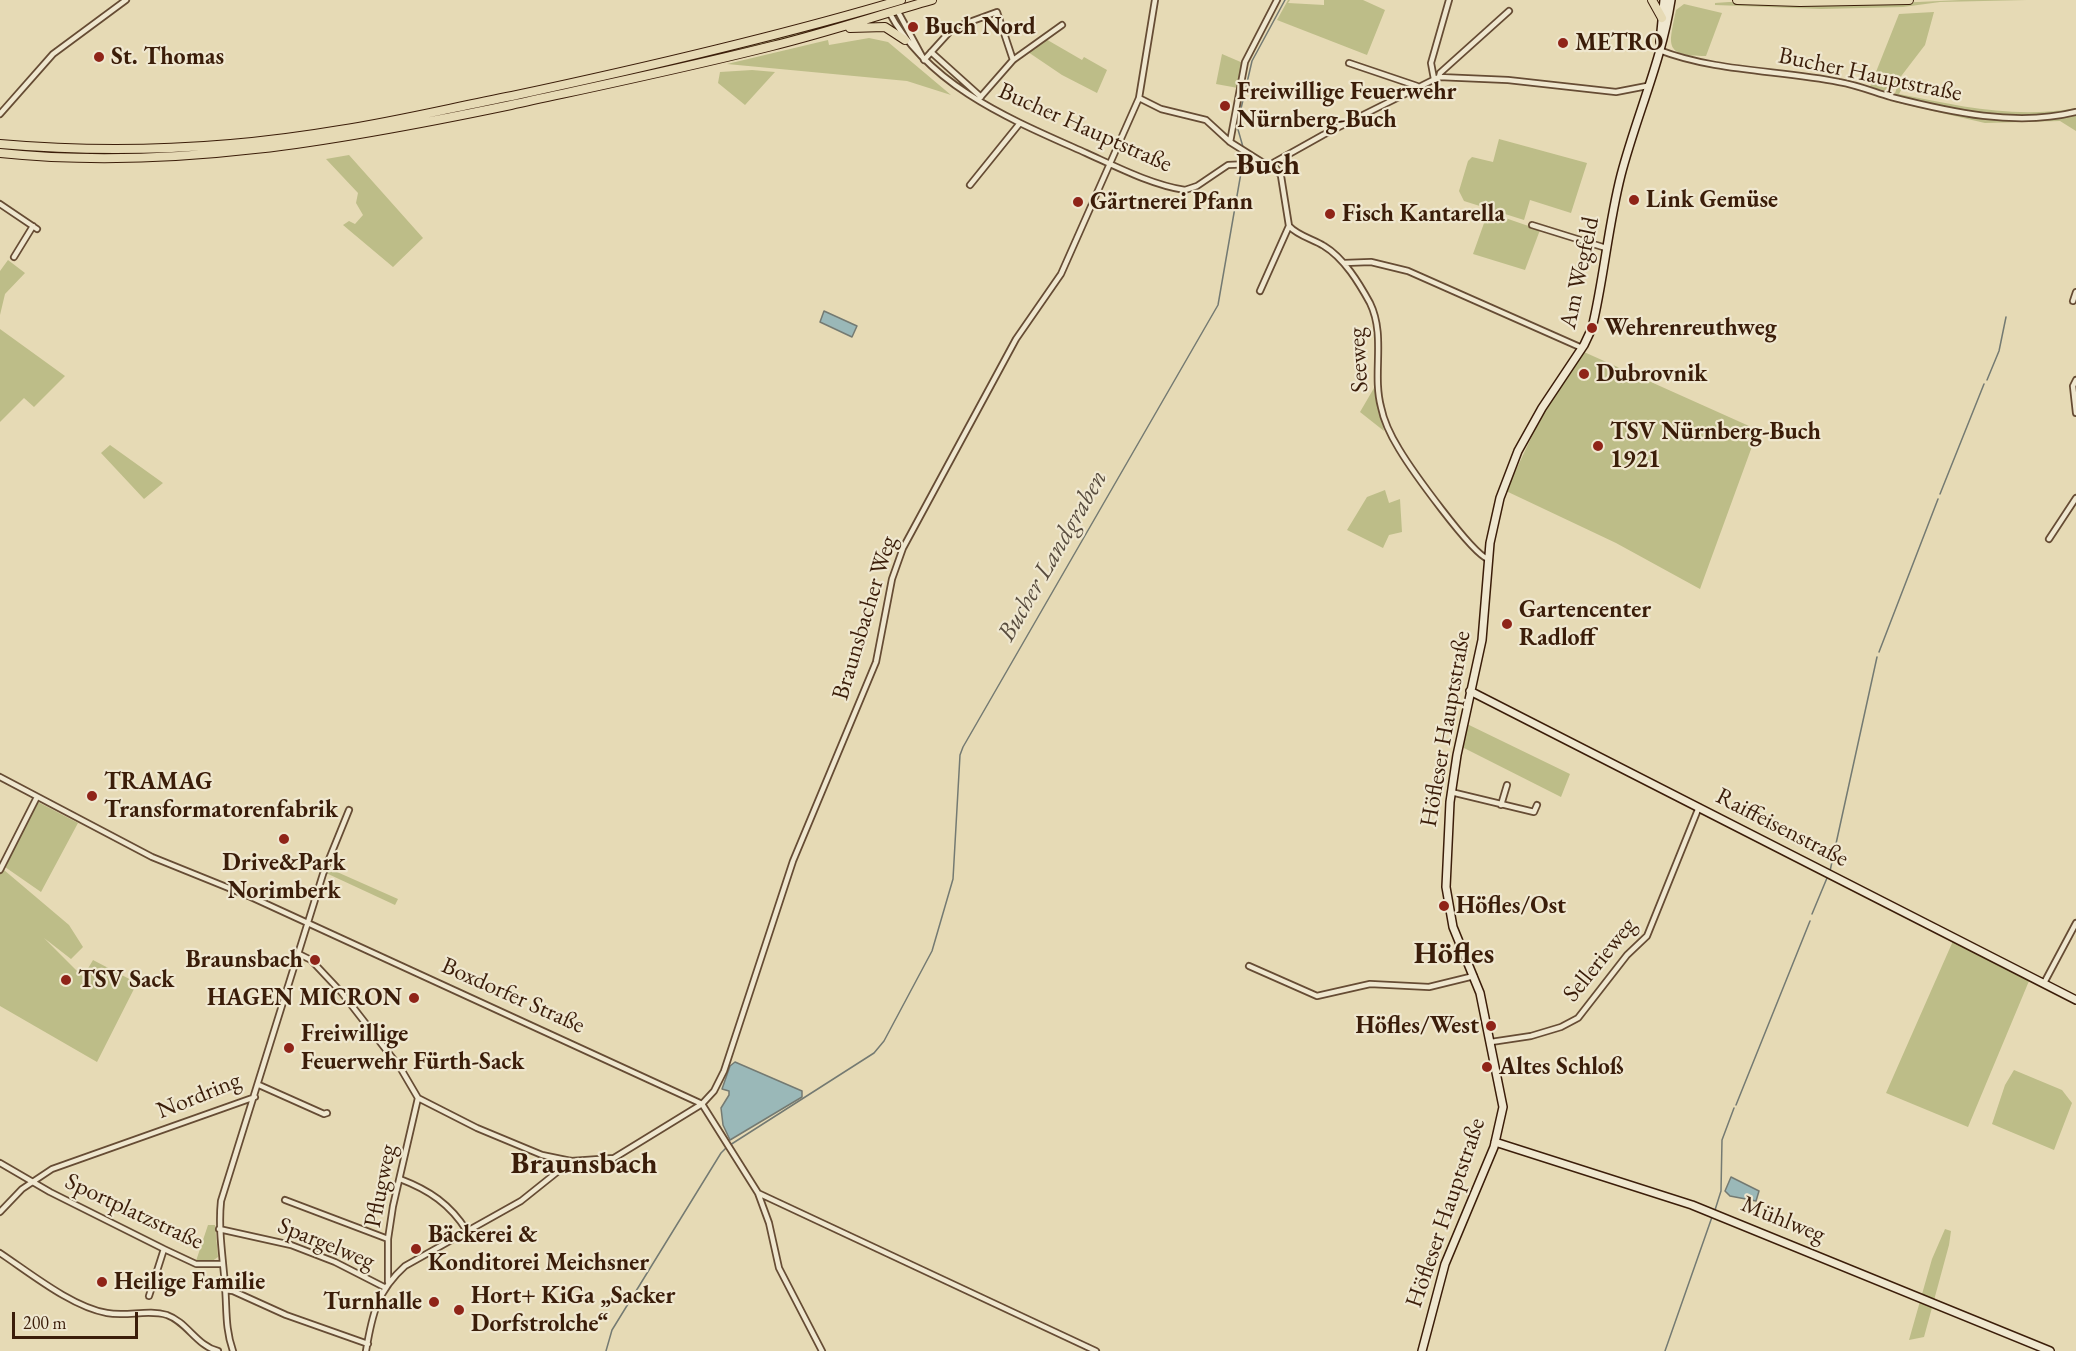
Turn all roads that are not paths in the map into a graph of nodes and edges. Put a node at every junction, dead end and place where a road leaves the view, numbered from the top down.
1 (126, 0) edge
2 (932, 0) edge
3 (1155, 0) edge
4 (1277, 0) edge
5 (1449, 0) edge
6 (1652, 0) edge
7 (1664, 0) edge
8 (1671, 0) edge
9 (1737, 0) edge
10 (1909, 0) edge
11 (892, 4) edge
12 (1509, 11) dead end
13 (1662, 18) junction
14 (1062, 25) dead end
15 (833, 28) junction
16 (905, 40) junction
17 (1659, 51) junction
18 (931, 52) junction
19 (924, 60) junction
20 (1013, 60) junction
21 (1349, 63) dead end
22 (1436, 78) junction
23 (1417, 86) junction
24 (1647, 86) junction
25 (980, 98) junction
26 (1139, 98) junction
27 (10, 104) junction
28 (2076, 112) edge
29 (0, 114) edge
30 (0, 119) edge
31 (1020, 123) junction
32 (383, 127) junction
33 (366, 130) junction
34 (1230, 142) junction
35 (0, 143) edge
36 (0, 153) edge
37 (1273, 163) junction
38 (1109, 164) junction
39 (1266, 164) junction
40 (970, 185) dead end
41 (0, 204) edge
42 (1532, 225) dead end
43 (1289, 226) junction
44 (1606, 248) junction
45 (14, 257) dead end
46 (1344, 263) junction
47 (1260, 291) dead end
48 (2076, 292) edge
49 (2073, 301) dead end
50 (1582, 348) junction
51 (2076, 380) edge
52 (2076, 413) edge
53 (2076, 498) edge
54 (2049, 539) dead end
55 (1488, 559) junction
56 (1470, 691) junction
57 (0, 777) edge
58 (1507, 785) dead end
59 (1451, 792) junction
60 (37, 797) junction
61 (1501, 805) junction
62 (1537, 805) dead end
63 (1699, 807) junction
64 (349, 810) dead end
65 (0, 870) edge
66 (308, 922) junction
67 (2076, 923) edge
68 (299, 954) junction
69 (1249, 966) dead end
70 (1474, 976) junction
71 (2044, 984) junction
72 (2076, 1000) edge
73 (1491, 1042) junction
74 (259, 1085) junction
75 (255, 1097) junction
76 (418, 1098) junction
77 (702, 1104) junction
78 (327, 1113) dead end
79 (1495, 1142) junction
80 (571, 1161) junction
81 (0, 1163) edge
82 (400, 1179) junction
83 (33, 1182) junction
84 (758, 1193) junction
85 (285, 1200) dead end
86 (0, 1212) edge
87 (219, 1229) junction
88 (467, 1231) junction
89 (388, 1239) junction
90 (164, 1249) junction
91 (0, 1253) edge
92 (223, 1264) junction
93 (386, 1285) junction
94 (225, 1290) junction
95 (149, 1296) dead end
96 (368, 1344) junction
97 (218, 1351) edge
98 (232, 1351) edge
99 (366, 1351) edge
100 (822, 1351) edge
101 (1096, 1351) edge
102 (1422, 1351) edge
103 (2050, 1351) edge

1 - 27 street
2 - 11 main road
3 - 26 street, Braunsbacher Weg
4 - 34 street
5 - 22 street
6 - 13 main road
7 - 13 street, Am Wegfeld
8 - 17 street, Am Wegfeld
9 - 10 main road
11 - 15 main road
11 - 16 street, Bucher Hauptstraße
11 - 19 street, Bucher Hauptstraße
11 - 32 main road
12 - 22 street
13 - 17 street, Am Wegfeld
14 - 20 street
15 - 16 main road
15 - 32 main road
16 - 19 street, Bucher Hauptstraße
17 - 24 street, Am Wegfeld
17 - 28 street, Bucher Hauptstraße
18 - 19 street
18 - 20 street
18 - 25 street, Bucher Hauptstraße
19 - 25 street, Bucher Hauptstraße
20 - 25 street
21 - 23 street
22 - 23 street, Bucher Hauptstraße
22 - 24 street, Bucher Hauptstraße
23 - 37 street, Bucher Hauptstraße
24 - 44 street, Am Wegfeld
25 - 31 street, Bucher Hauptstraße
26 - 34 street
26 - 38 street, Braunsbacher Weg
27 - 29 street
27 - 30 street
31 - 38 street, Bucher Hauptstraße
31 - 40 street
32 - 33 main road
33 - 35 main road
33 - 36 main road
34 - 39 street
37 - 39 street, Bucher Hauptstraße
37 - 43 street
38 - 39 street, Bucher Hauptstraße
38 - 77 street, Braunsbacher Weg
41 - 45 street
42 - 44 street
43 - 46 street, Seeweg
43 - 47 street
44 - 50 street, Am Wegfeld
46 - 50 street
46 - 55 street, Seeweg
48 - 49 street
50 - 55 street, Am Wegfeld
51 - 52 street
53 - 54 street
55 - 56 street, Höfleser Hauptstraße
56 - 59 street, Höfleser Hauptstraße
56 - 63 street, Raiffeisenstraße
57 - 60 street, Boxdorfer Straße
58 - 61 street
59 - 61 street
59 - 70 street, Höfleser Hauptstraße
60 - 65 street
60 - 66 street, Boxdorfer Straße
61 - 62 street
63 - 71 street, Raiffeisenstraße
63 - 73 street, Sellerieweg
64 - 66 street
66 - 68 street, Nordring
66 - 77 street, Boxdorfer Straße
67 - 71 street
68 - 74 street, Nordring
68 - 76 street
69 - 70 street
70 - 73 street, Höfleser Hauptstraße
71 - 72 street, Raiffeisenstraße
73 - 79 street, Höfleser Hauptstraße
74 - 75 street, Nordring
74 - 78 street
75 - 83 street, Nordring
75 - 87 street
76 - 80 street
76 - 82 street, Pflugweg
77 - 80 street
77 - 84 street
79 - 102 street, Höfleser Hauptstraße
79 - 103 street, Mühlweg
80 - 88 street
81 - 83 street, Sportplatzstraße
82 - 88 street
82 - 89 street, Pflugweg
83 - 86 street, Nordring
83 - 90 street, Sportplatzstraße
84 - 100 street
84 - 101 street
85 - 89 street
87 - 92 street
87 - 93 street, Spargelweg
88 - 93 street
89 - 93 street, Pflugweg
90 - 92 street, Sportplatzstraße
90 - 95 street
91 - 97 street
92 - 94 street
93 - 96 street
94 - 96 street
94 - 98 street
96 - 99 street

